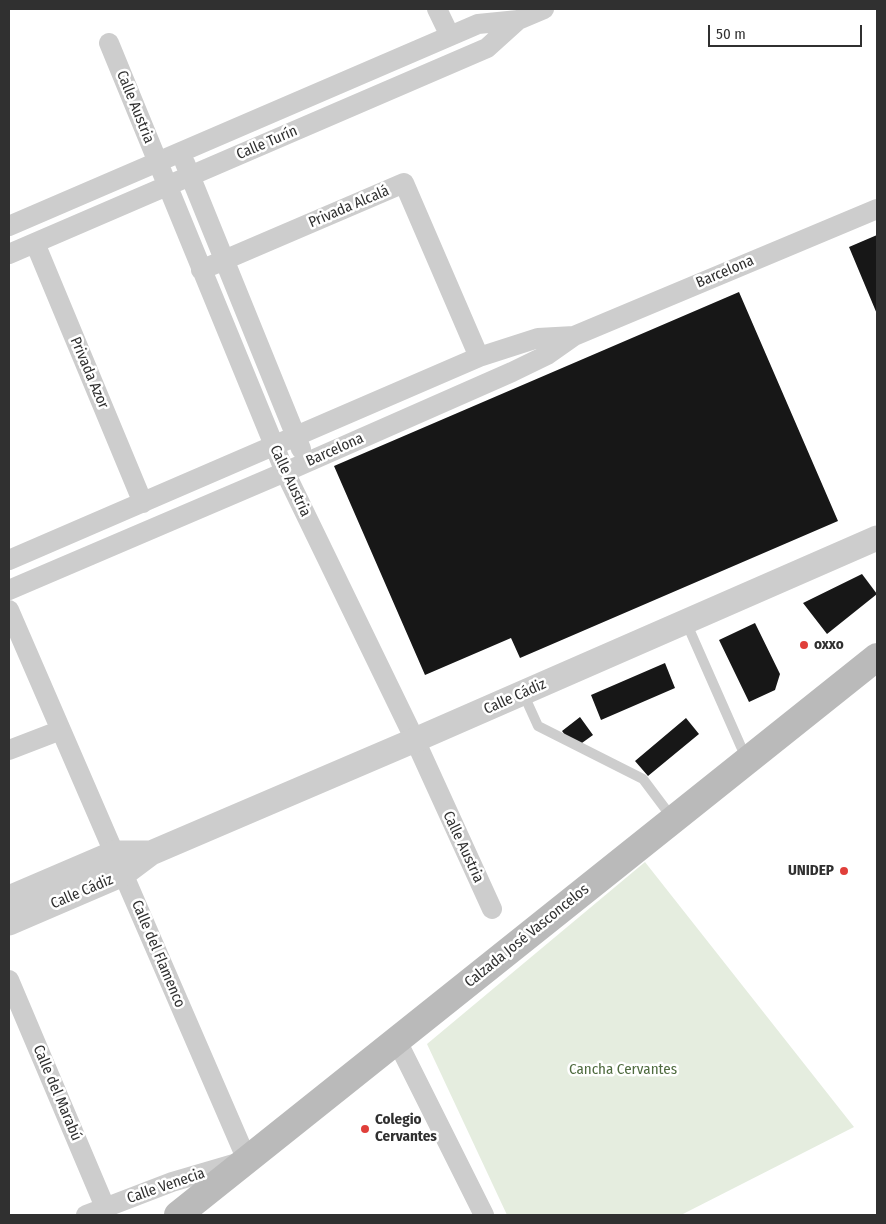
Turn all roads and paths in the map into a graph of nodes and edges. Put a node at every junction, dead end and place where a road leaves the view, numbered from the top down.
1 (437, 9) edge
2 (544, 9) edge
3 (518, 20) junction
4 (450, 36) junction
5 (109, 43) dead end
6 (180, 152) junction
7 (157, 162) junction
8 (190, 176) junction
9 (166, 186) junction
10 (877, 209) edge
11 (9, 226) edge
12 (35, 242) junction
13 (9, 254) edge
14 (224, 260) junction
15 (201, 270) junction
16 (574, 336) junction
17 (479, 357) junction
18 (296, 436) junction
19 (274, 447) junction
20 (306, 462) junction
21 (285, 472) junction
22 (143, 503) junction
23 (877, 538) edge
24 (9, 560) edge
25 (9, 587) edge
26 (9, 610) edge
27 (686, 622) junction
28 (877, 656) edge
29 (523, 693) junction
30 (61, 730) junction
31 (415, 740) junction
32 (9, 750) edge
33 (747, 761) junction
34 (674, 819) junction
35 (119, 864) junction
36 (9, 898) edge
37 (492, 909) dead end
38 (9, 923) edge
39 (9, 980) edge
40 (396, 1041) junction
41 (247, 1160) junction
42 (105, 1207) junction
43 (86, 1215) edge
44 (178, 1215) edge
45 (484, 1215) edge

1 - 4 street
2 - 3 street, Calle Turín
3 - 4 street, Calle Turín
3 - 8 street, Calle Turín
4 - 6 street, Calle Turín
5 - 7 street, Calle Austria
6 - 7 street, Calle Turín
6 - 8 street, Calle Austria
7 - 9 street, Calle Austria
7 - 11 street, Calle Turín
8 - 9 street, Calle Turín
8 - 14 street, Calle Austria
9 - 12 street, Calle Turín
9 - 15 street, Calle Austria
10 - 16 street, Barcelona
12 - 13 street, Calle Turín
12 - 22 street, Privada Azor
14 - 15 street, Privada Alcalá
14 - 17 street, Privada Alcalá
14 - 18 street, Calle Austria
15 - 19 street, Calle Austria
16 - 17 street, Barcelona
16 - 20 street, Barcelona
17 - 18 street, Barcelona
18 - 19 street, Barcelona
18 - 20 street, Calle Austria
19 - 21 street, Calle Austria
19 - 22 street, Barcelona
20 - 21 street, Barcelona
21 - 25 street, Barcelona
21 - 31 street, Calle Austria
22 - 24 street, Barcelona
23 - 27 street, Calle Cádiz
26 - 30 street, Calle del Flamenco
27 - 29 street, Calle Cádiz
27 - 33 lane
28 - 33 main road, Calzada José Vasconcelos
29 - 31 street, Calle Cádiz
29 - 34 lane
30 - 32 street
30 - 35 street, Calle del Flamenco
31 - 35 street, Calle Cádiz
31 - 37 street, Calle Austria
33 - 34 main road, Calzada José Vasconcelos
34 - 40 main road, Calzada José Vasconcelos
35 - 36 street, Calle Cádiz
35 - 38 street, Calle Cádiz
35 - 41 street, Calle del Flamenco
39 - 42 street, Calle del Marabú
40 - 41 main road, Calzada José Vasconcelos
40 - 45 street
41 - 42 street, Calle Venecia
41 - 44 main road, Calzada José Vasconcelos
42 - 43 street, Calle Venecia

